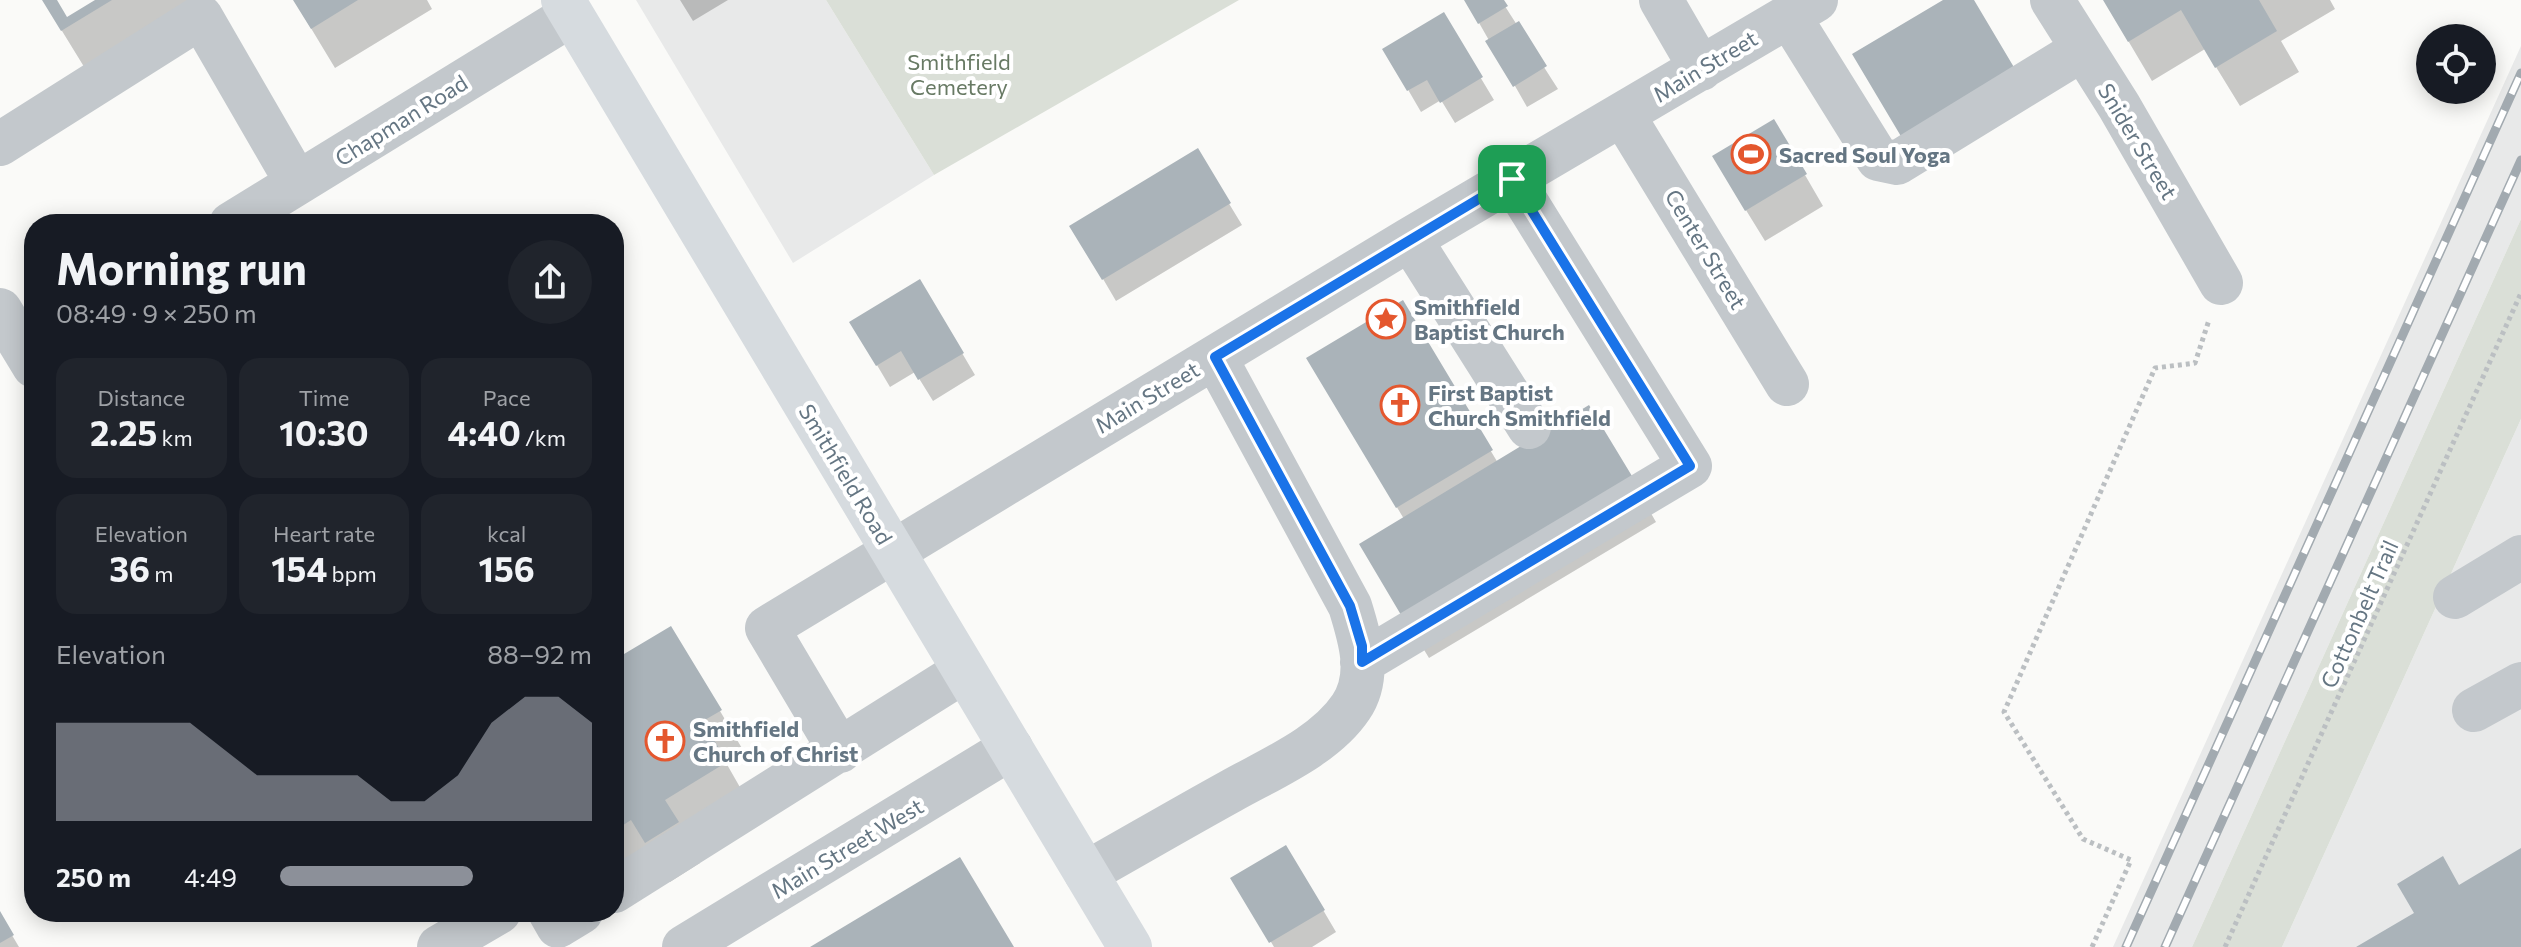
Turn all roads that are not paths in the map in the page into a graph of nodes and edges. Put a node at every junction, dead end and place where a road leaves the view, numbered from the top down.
1 (1661, 0) edge
2 (2052, 0) edge
3 (567, 8) edge
4 (1803, 8) edge
5 (2083, 49) junction
6 (1701, 69) junction
7 (1623, 115) junction
8 (0, 144) edge
9 (1512, 179) junction
10 (297, 183) junction
11 (247, 214) edge
12 (1410, 239) junction
13 (2221, 283) road end
14 (0, 310) edge
15 (23, 357) edge
16 (1215, 357) junction
17 (1787, 384) dead end
18 (1529, 427) dead end
19 (892, 551) junction
20 (2521, 557) edge
21 (2455, 597) dead end
22 (1362, 662) junction
23 (964, 671) junction
24 (2521, 684) edge
25 (2474, 710) dead end
26 (1011, 748) junction
27 (840, 751) junction
28 (1086, 873) junction
29 (624, 885) edge
30 (482, 922) edge
31 (439, 947) edge
32 (684, 947) edge
33 (1130, 947) edge

1 - 6 street
2 - 5 street, Snider Street
3 - 10 street, Chapman Road
3 - 19 main road, Smithfield Road
4 - 5 street
4 - 6 street, Main Street
5 - 13 street, Snider Street
6 - 7 street, Main Street
7 - 9 street, Main Street
7 - 17 street, Center Street
8 - 10 street
9 - 12 street, Main Street
9 - 22 street
10 - 11 street, Chapman Road
12 - 16 street, Main Street
12 - 18 street
14 - 15 street
16 - 19 street, Main Street
16 - 22 street
19 - 23 main road, Smithfield Road
19 - 27 street, Main Street
20 - 21 street
22 - 28 street
23 - 26 main road, Smithfield Road
23 - 27 street
24 - 25 street
26 - 28 main road, Smithfield Road
26 - 32 street, Main Street West
27 - 29 street
28 - 33 main road, Smithfield Road
30 - 31 street

